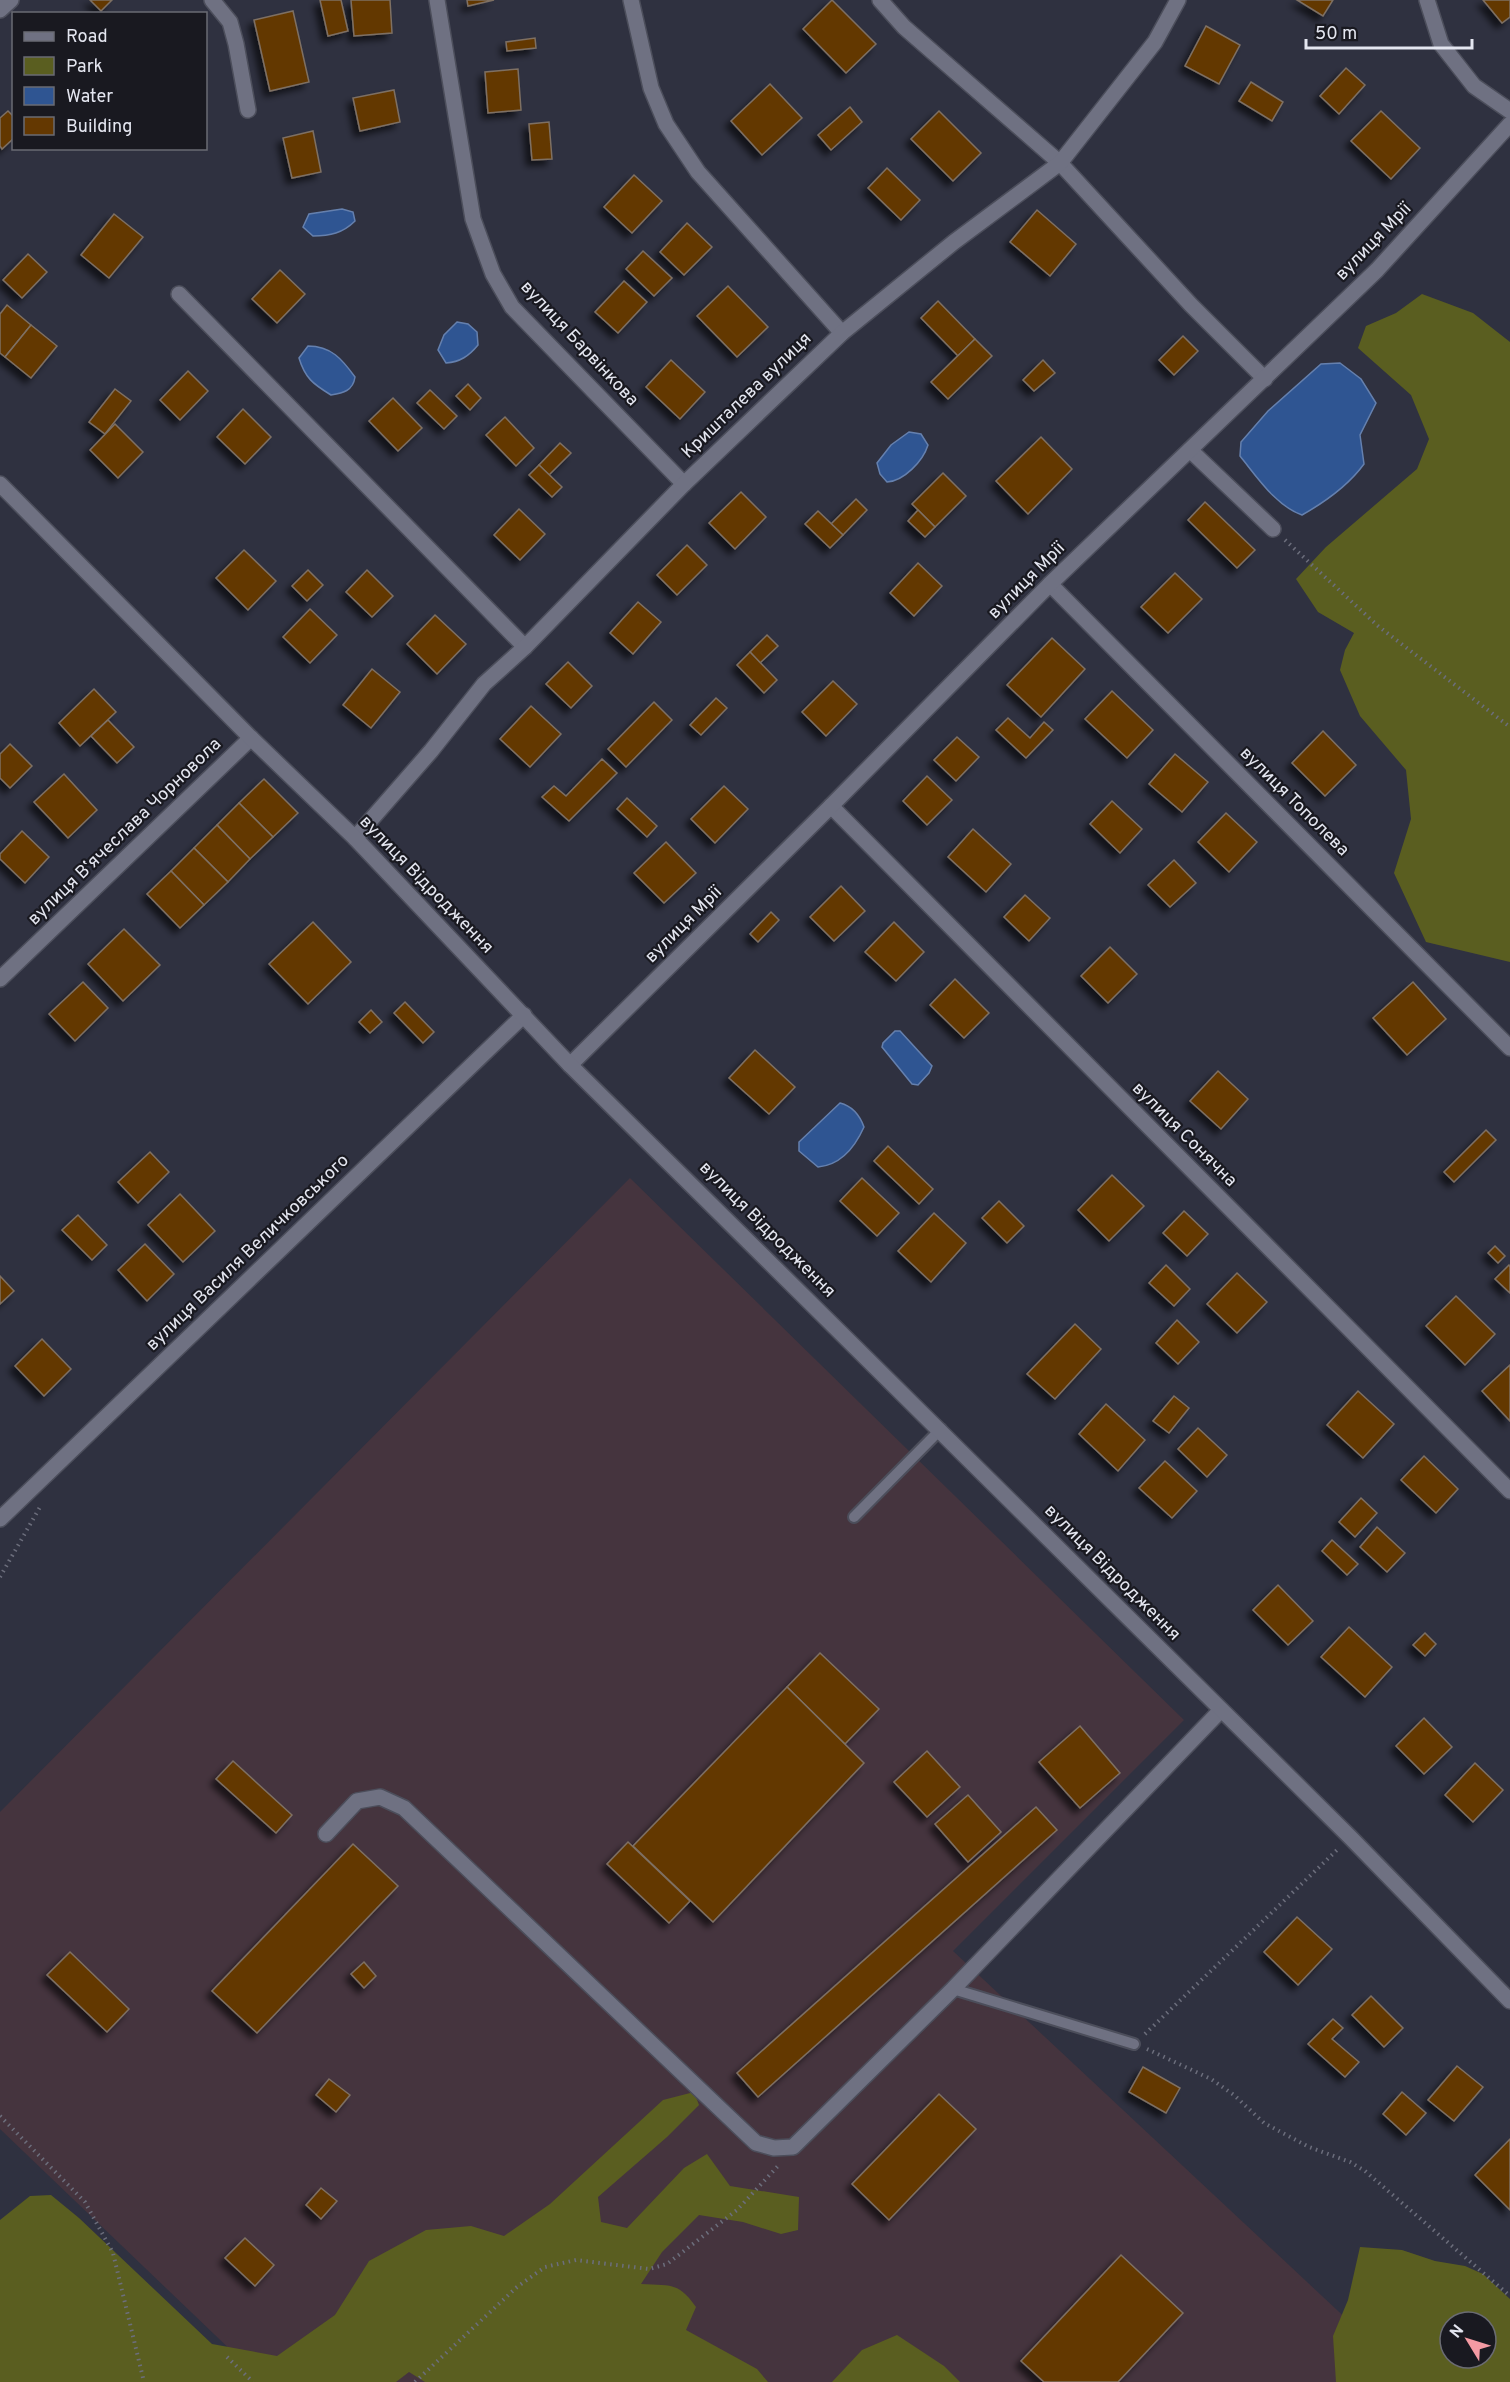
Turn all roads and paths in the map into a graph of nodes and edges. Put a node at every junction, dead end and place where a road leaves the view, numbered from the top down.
1 (11, 0) edge
2 (212, 0) edge
3 (437, 0) edge
4 (631, 0) edge
5 (880, 0) edge
6 (1179, 0) edge
7 (1427, 0) edge
8 (0, 10) edge
9 (248, 110) dead end
10 (1510, 111) edge
11 (1510, 124) edge
12 (1060, 163) junction
13 (179, 294) dead end
14 (842, 333) junction
15 (1265, 379) junction
16 (1190, 450) junction
17 (0, 483) edge
18 (684, 484) junction
19 (1272, 529) joint
20 (1050, 584) junction
21 (525, 647) junction
22 (1510, 728) edge
23 (251, 738) junction
24 (831, 806) junction
25 (355, 838) junction
26 (0, 979) edge
27 (524, 1015) junction
28 (1510, 1048) edge
29 (570, 1065) junction
30 (941, 1429) junction
31 (1510, 1491) edge
32 (44, 1500) dead end
33 (854, 1517) dead end
34 (0, 1519) edge
35 (0, 1577) edge
36 (1221, 1710) junction
37 (326, 1834) dead end
38 (1350, 1837) junction
39 (953, 1989) junction
40 (1510, 2001) edge
41 (1134, 2044) junction
42 (0, 2116) edge
43 (793, 2147) junction
44 (1510, 2296) edge
45 (227, 2357) dead end
46 (144, 2382) edge
47 (253, 2382) edge
48 (415, 2382) edge

1 - 8 street
2 - 9 street
3 - 18 street, вулиця Барвінкова
4 - 14 street
5 - 12 street
6 - 12 street, Кришталева вулиця
7 - 10 street
11 - 15 street, вулиця Мрії
12 - 14 street, Кришталева вулиця
12 - 15 street
13 - 21 street
14 - 18 street, Кришталева вулиця
15 - 16 street, вулиця Мрії
16 - 19 street
16 - 20 street, вулиця Мрії
17 - 23 street, вулиця Відродження
18 - 21 street, Кришталева вулиця
19 - 22 path
20 - 24 street, вулиця Мрії
20 - 28 street, вулиця Тополева
21 - 25 street, Кришталева вулиця
23 - 25 street, вулиця Відродження
23 - 26 street, вулиця Вʼячеслава Чорновола
24 - 29 street, вулиця Мрії
24 - 31 street, вулиця Сонячна
25 - 27 street, вулиця Відродження
27 - 29 street, вулиця Відродження
27 - 34 street, вулиця Василя Величковського
29 - 30 street, вулиця Відродження
30 - 33 lane
30 - 36 street, вулиця Відродження
32 - 35 path
36 - 38 street, вулиця Відродження
36 - 39 street
37 - 43 street
38 - 40 street, вулиця Відродження
38 - 41 path
39 - 41 lane
39 - 43 street
41 - 44 path
42 - 46 path
43 - 48 path
45 - 47 path

